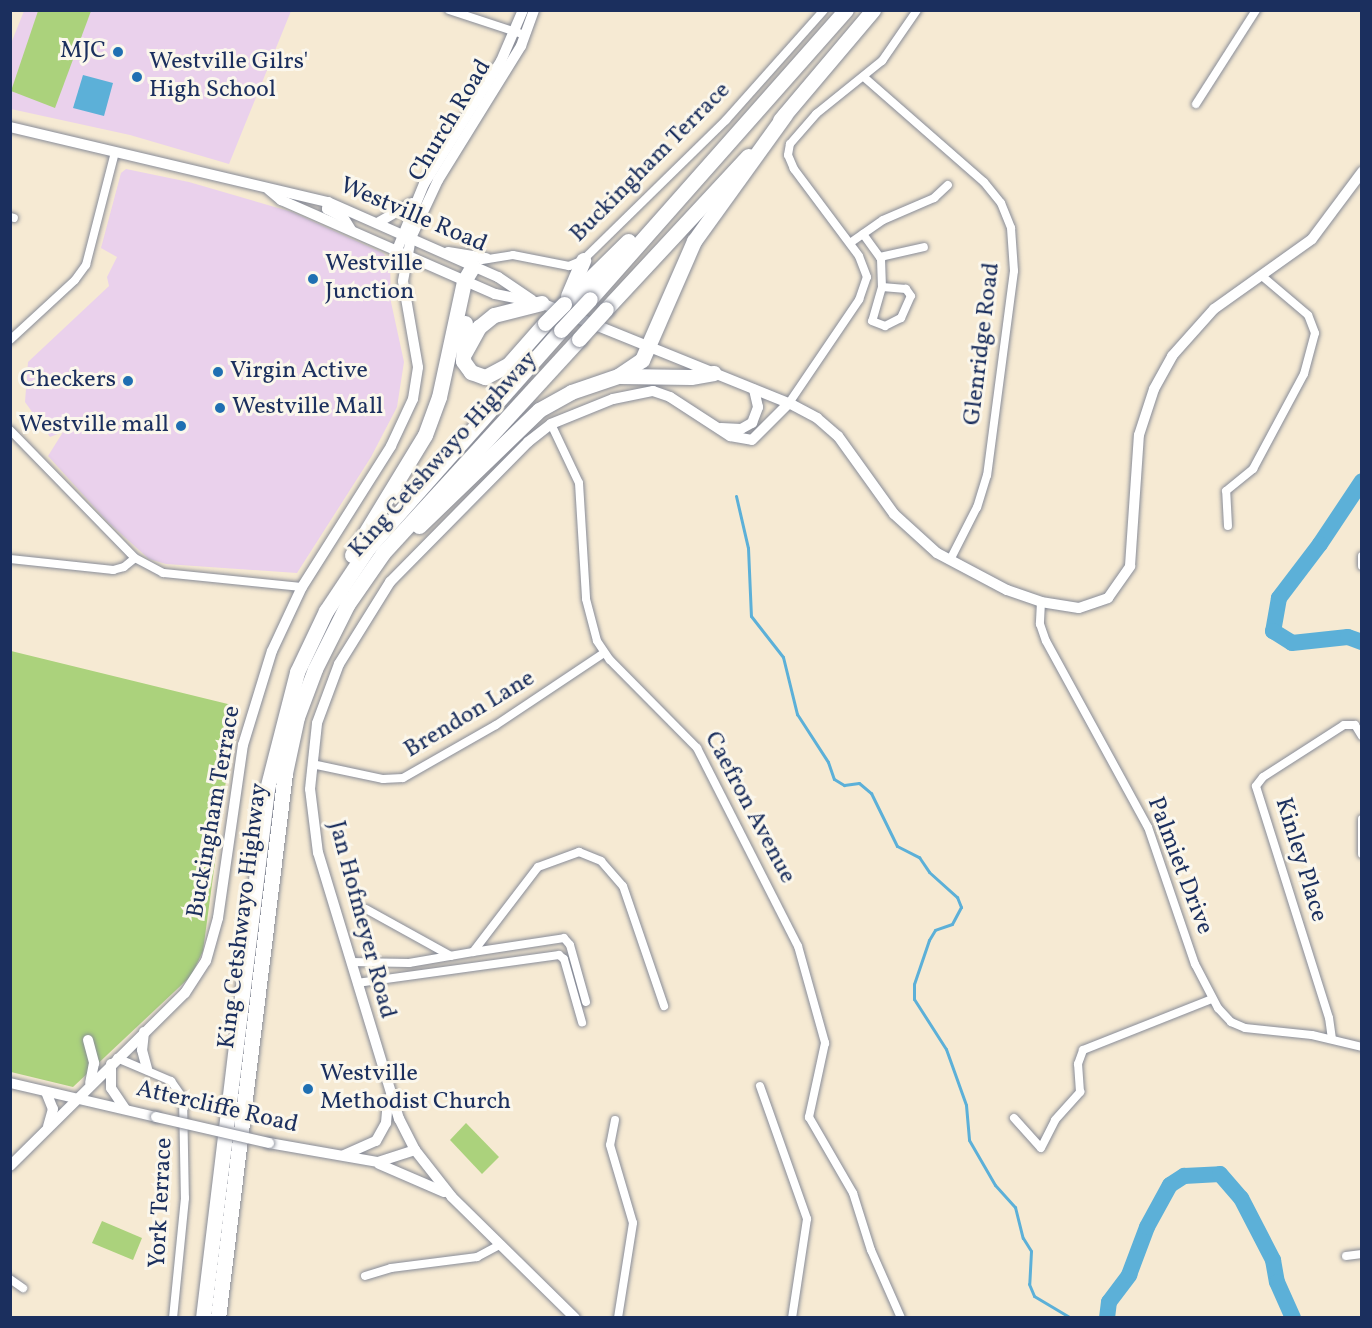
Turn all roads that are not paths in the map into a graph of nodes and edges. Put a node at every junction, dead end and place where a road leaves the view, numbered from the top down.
1 (448, 10) edge
2 (523, 10) edge
3 (534, 10) edge
4 (824, 10) edge
5 (846, 10) edge
6 (873, 10) edge
7 (917, 10) edge
8 (1256, 10) edge
9 (520, 34) junction
10 (865, 78) junction
11 (1196, 104) dead end
12 (756, 114) junction
13 (785, 115) junction
14 (10, 127) edge
15 (115, 152) junction
16 (1362, 172) edge
17 (948, 185) dead end
18 (269, 190) junction
19 (416, 199) junction
20 (328, 202) junction
21 (378, 222) junction
22 (351, 230) junction
23 (863, 234) junction
24 (406, 236) junction
25 (850, 243) junction
26 (924, 247) dead end
27 (402, 252) junction
28 (445, 252) junction
29 (880, 256) junction
30 (583, 260) junction
31 (480, 264) junction
32 (1262, 276) junction
33 (468, 282) junction
34 (882, 287) junction
35 (536, 302) junction
36 (564, 304) junction
37 (10, 340) edge
38 (649, 348) junction
39 (463, 361) junction
40 (714, 373) junction
41 (618, 376) junction
42 (754, 388) junction
43 (789, 403) junction
44 (551, 424) junction
45 (716, 427) junction
46 (10, 430) edge
47 (1228, 526) dead end
48 (1362, 556) edge
49 (135, 558) junction
50 (10, 559) edge
51 (950, 560) junction
52 (1362, 566) edge
53 (302, 587) junction
54 (1041, 602) junction
55 (326, 611) junction
56 (604, 653) junction
57 (315, 669) junction
58 (1362, 736) edge
59 (312, 764) junction
60 (1362, 819) edge
61 (1362, 854) edge
62 (366, 909) dead end
63 (473, 952) junction
64 (451, 956) junction
65 (351, 962) junction
66 (357, 983) junction
67 (1212, 999) junction
68 (586, 1002) dead end
69 (664, 1005) dead end
70 (582, 1022) dead end
71 (144, 1032) junction
72 (1332, 1039) junction
73 (88, 1040) dead end
74 (1362, 1047) edge
75 (114, 1061) junction
76 (147, 1069) junction
77 (10, 1083) edge
78 (89, 1086) junction
79 (760, 1086) dead end
80 (46, 1092) junction
81 (389, 1092) junction
82 (76, 1098) junction
83 (125, 1109) junction
84 (1014, 1118) dead end
85 (615, 1120) dead end
86 (46, 1132) junction
87 (415, 1150) junction
88 (338, 1156) junction
89 (370, 1161) junction
90 (10, 1166) edge
91 (452, 1197) junction
92 (501, 1244) junction
93 (1362, 1254) edge
94 (1346, 1256) dead end
95 (365, 1276) dead end
96 (10, 1279) edge
97 (23, 1288) dead end
98 (173, 1317) edge
99 (203, 1317) edge
100 (218, 1317) edge
101 (575, 1317) edge
102 (618, 1317) edge
103 (792, 1317) edge
104 (901, 1317) edge

1 - 9 street
2 - 9 street, Church Road
3 - 9 street, Church Road
4 - 30 street, Buckingham Terrace
5 - 12 highway, King Cetshwayo Highway
6 - 13 highway, King Cetshwayo Highway
7 - 10 street
8 - 11 street
9 - 19 street, Church Road
9 - 24 street, Church Road
10 - 25 street
10 - 51 street, Glenridge Road
12 - 36 highway
12 - 55 highway, King Cetshwayo Highway, bridge
13 - 38 highway
13 - 57 highway, King Cetshwayo Highway, bridge
14 - 15 street, Westville Road
15 - 18 street, Westville Road
15 - 37 street
16 - 32 street, Westville Road
17 - 23 street
18 - 20 street, Westville Road
18 - 22 street, Westville Road
19 - 21 street
19 - 24 street, Church Road
20 - 21 street, Westville Road
20 - 22 street
21 - 24 street, Westville Road
22 - 27 street, Westville Road
23 - 25 street
23 - 29 street
24 - 27 street, Church Road
24 - 28 street, Westville Road
25 - 43 street
26 - 29 street
27 - 33 street, Westville Road
27 - 53 street, Buckingham Terrace
28 - 31 street, Westville Road
28 - 31 street
29 - 34 street
30 - 31 street, Buckingham Terrace
30 - 36 highway
31 - 33 highway
31 - 35 street, Westville Road
32 - 47 street
32 - 54 street, Westville Road
33 - 35 street, Westville Road
33 - 39 highway
33 - 55 highway
34 - 34 street
35 - 38 street, Westville Road
35 - 39 highway
36 - 39 highway, bridge
38 - 40 street, Westville Road
38 - 41 highway
40 - 41 highway
40 - 42 street, Westville Road
41 - 57 highway
42 - 43 street, Westville Road
42 - 45 street
43 - 45 street, Jan Hofmeyer Road
43 - 51 street, Westville Road
44 - 45 street, Jan Hofmeyer Road
44 - 56 street, Caefron Avenue
44 - 59 street, Jan Hofmeyer Road
46 - 49 street
48 - 52 street
49 - 50 street
49 - 53 street
51 - 54 street, Westville Road
53 - 71 street, Buckingham Terrace
54 - 67 street, Palmiet Drive
55 - 99 highway, King Cetshwayo Highway
56 - 59 street, Brendon Lane
56 - 104 street, Caefron Avenue
57 - 100 highway, King Cetshwayo Highway
58 - 72 street, Kinley Place
59 - 65 street, Jan Hofmeyer Road
60 - 61 street
62 - 64 street
63 - 64 street
63 - 68 street
63 - 69 street
64 - 65 street
65 - 66 street, Jan Hofmeyer Road
66 - 70 street
66 - 81 street, Jan Hofmeyer Road
67 - 72 street, Palmiet Drive
67 - 84 street
71 - 75 street, Buckingham Terrace
71 - 76 street
72 - 74 street, Palmiet Drive
73 - 78 street
75 - 76 street, York Terrace
75 - 78 street, Buckingham Terrace
75 - 83 street
76 - 98 street, York Terrace
77 - 80 street, Attercliffe Road
78 - 82 street, Buckingham Terrace
79 - 103 street
80 - 82 street, Attercliffe Road
80 - 86 street
81 - 87 street, Jan Hofmeyer Road
81 - 88 street
82 - 83 street, Attercliffe Road
82 - 86 street, Buckingham Terrace
83 - 88 street, Attercliffe Road, bridge
85 - 102 street
86 - 90 street, Buckingham Terrace
87 - 89 street, Attercliffe Road
87 - 91 street, Jan Hofmeyer Road
88 - 89 street, Attercliffe Road
89 - 91 street
91 - 92 street, Jan Hofmeyer Road
92 - 95 street
92 - 101 street, Jan Hofmeyer Road
93 - 94 street
96 - 97 street

